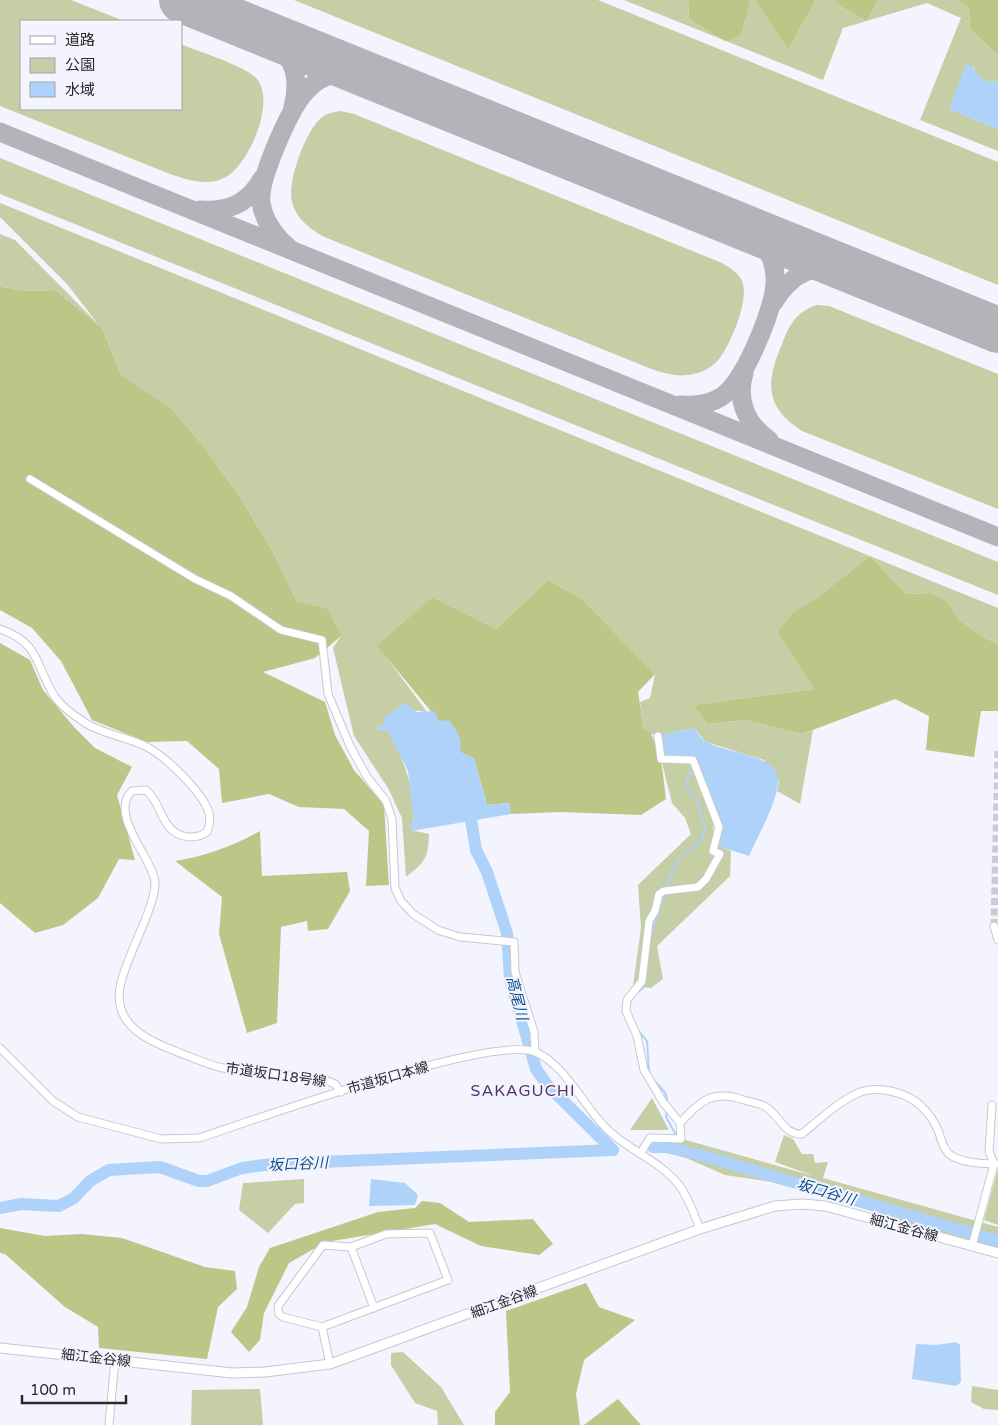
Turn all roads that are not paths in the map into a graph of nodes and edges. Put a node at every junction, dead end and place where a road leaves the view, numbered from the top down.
1 (30, 478) dead end
2 (0, 629) edge
3 (658, 736) dead end
4 (994, 926) dead end
5 (998, 940) edge
6 (0, 1048) edge
7 (534, 1051) junction
8 (341, 1092) junction
9 (992, 1105) dead end
10 (680, 1123) junction
11 (640, 1154) junction
12 (996, 1164) edge
13 (700, 1229) junction
14 (973, 1243) junction
15 (351, 1247) junction
16 (998, 1254) edge
17 (374, 1308) junction
18 (322, 1327) junction
19 (0, 1348) edge
20 (116, 1359) junction
21 (330, 1364) junction
22 (109, 1425) edge

1 - 7 street
2 - 8 street, 市道坂口18号線
3 - 10 street
4 - 5 street
6 - 8 street, 市道坂口本線
7 - 8 street, 市道坂口本線
7 - 11 street, 市道坂口本線
9 - 12 street
10 - 11 street
10 - 12 street
11 - 13 street, 市道坂口本線
12 - 14 street
13 - 14 main road, 細江金谷線
13 - 21 main road, 細江金谷線
14 - 16 main road, 細江金谷線
15 - 17 street
15 - 17 street
15 - 18 street
17 - 18 street
18 - 21 street
19 - 20 main road, 細江金谷線
20 - 21 main road, 細江金谷線
20 - 22 street

